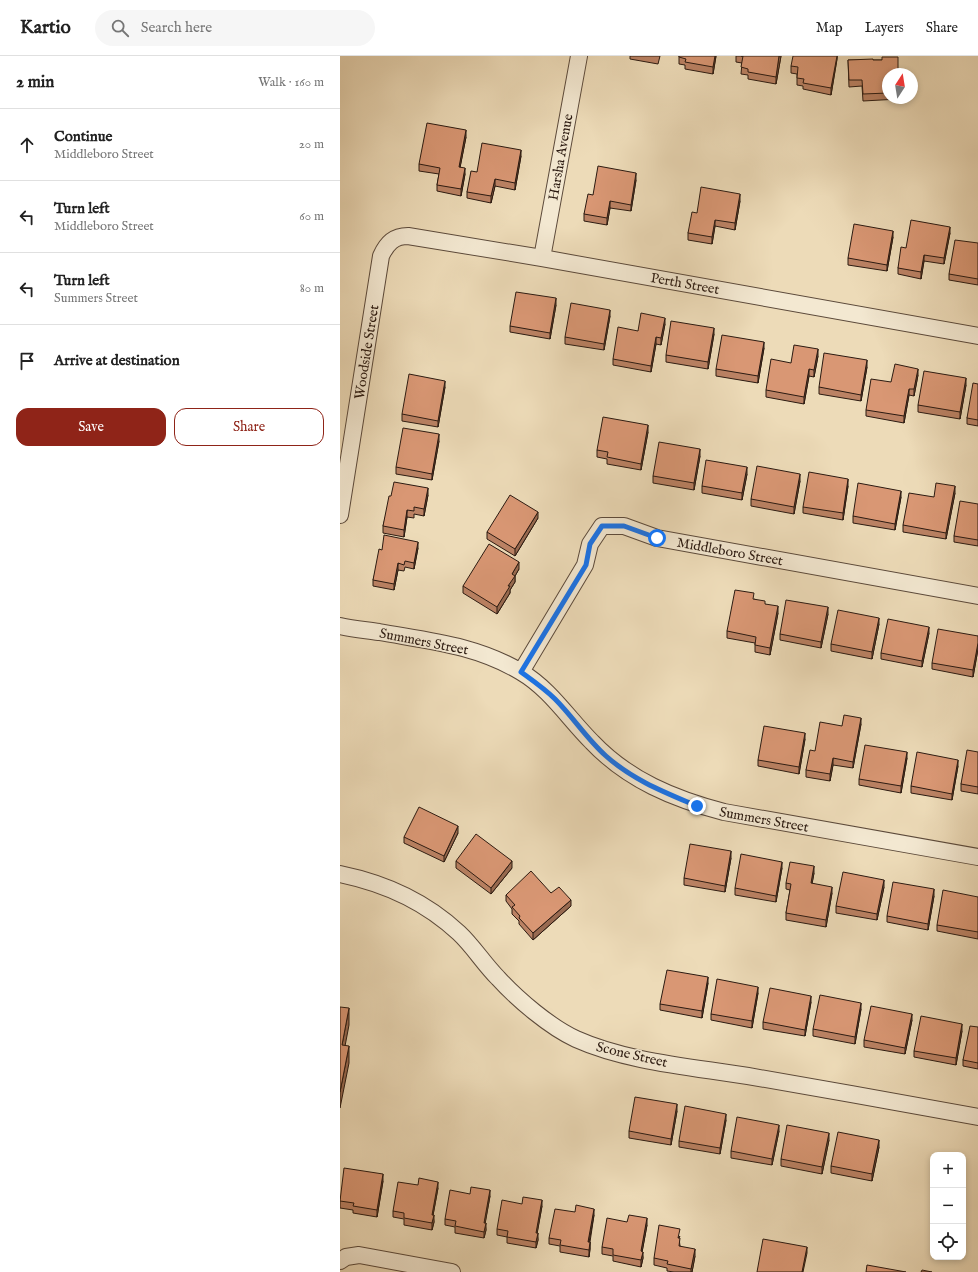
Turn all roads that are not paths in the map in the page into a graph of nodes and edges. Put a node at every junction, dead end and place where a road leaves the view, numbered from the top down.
1 (579, 56) edge
2 (392, 240) joint
3 (542, 258) junction
4 (978, 336) edge
5 (340, 515) edge
6 (978, 596) edge
7 (340, 626) edge
8 (521, 672) junction
9 (978, 857) edge
10 (340, 874) edge
11 (978, 1117) edge
12 (340, 1261) edge
13 (452, 1272) edge

1 - 3 street, Harsha Avenue
2 - 3 street, Perth Street
2 - 5 street, Woodside Street
3 - 4 street, Perth Street
6 - 8 street, Middleboro Street
7 - 8 street, Summers Street
8 - 9 street, Summers Street
10 - 11 street, Scone Street
12 - 13 street

